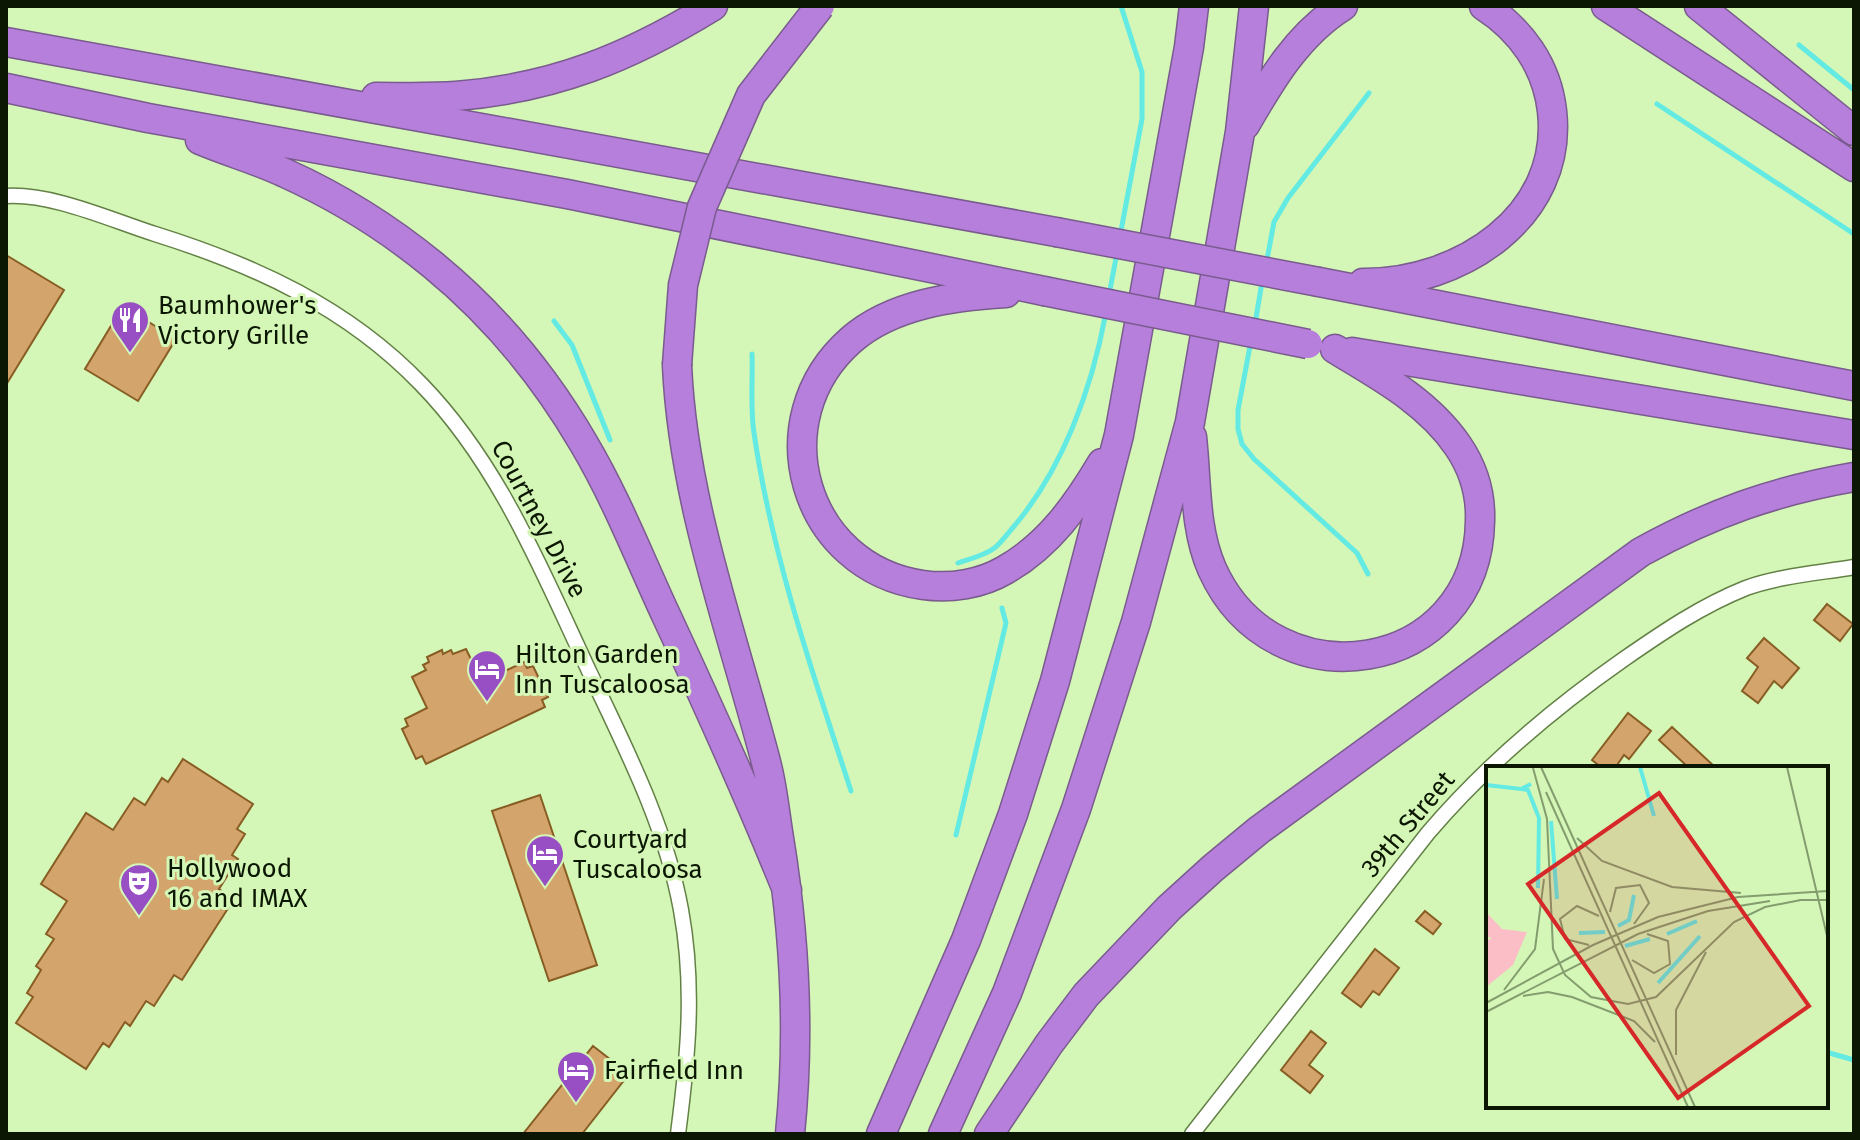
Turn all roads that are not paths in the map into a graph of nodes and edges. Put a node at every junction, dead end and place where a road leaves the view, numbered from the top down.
1 (713, 6) edge
2 (820, 6) edge
3 (1194, 6) edge
4 (1254, 6) edge
5 (1343, 6) edge
6 (1484, 6) edge
7 (1606, 6) edge
8 (1699, 6) edge
9 (6, 42) edge
10 (6, 88) edge
11 (313, 98) junction
12 (148, 118) junction
13 (1854, 131) edge
14 (1240, 132) junction
15 (1854, 167) edge
16 (6, 196) edge
17 (1319, 282) junction
18 (1044, 291) junction
19 (1322, 347) junction
20 (1854, 386) edge
21 (1190, 422) junction
22 (1119, 435) junction
23 (1854, 435) edge
24 (1854, 477) edge
25 (1854, 567) edge
26 (1491, 766) edge
27 (1486, 770) edge
28 (787, 890) junction
29 (678, 1134) edge
30 (790, 1134) edge
31 (881, 1134) edge
32 (943, 1134) edge
33 (989, 1134) edge
34 (1192, 1134) edge

1 - 11 highway
2 - 28 highway, bridge
3 - 22 highway
4 - 14 highway
5 - 14 highway
6 - 17 highway
7 - 15 highway
8 - 13 highway
9 - 11 highway
10 - 12 highway
11 - 17 highway, bridge
12 - 18 highway
12 - 28 highway
14 - 21 highway
16 - 29 street, Courtney Drive
17 - 20 highway
18 - 19 highway, bridge
18 - 22 highway
19 - 21 highway
19 - 23 highway
21 - 32 highway
22 - 31 highway
24 - 33 highway
25 - 26 street, 39th Street
27 - 34 street, 39th Street
28 - 30 highway

